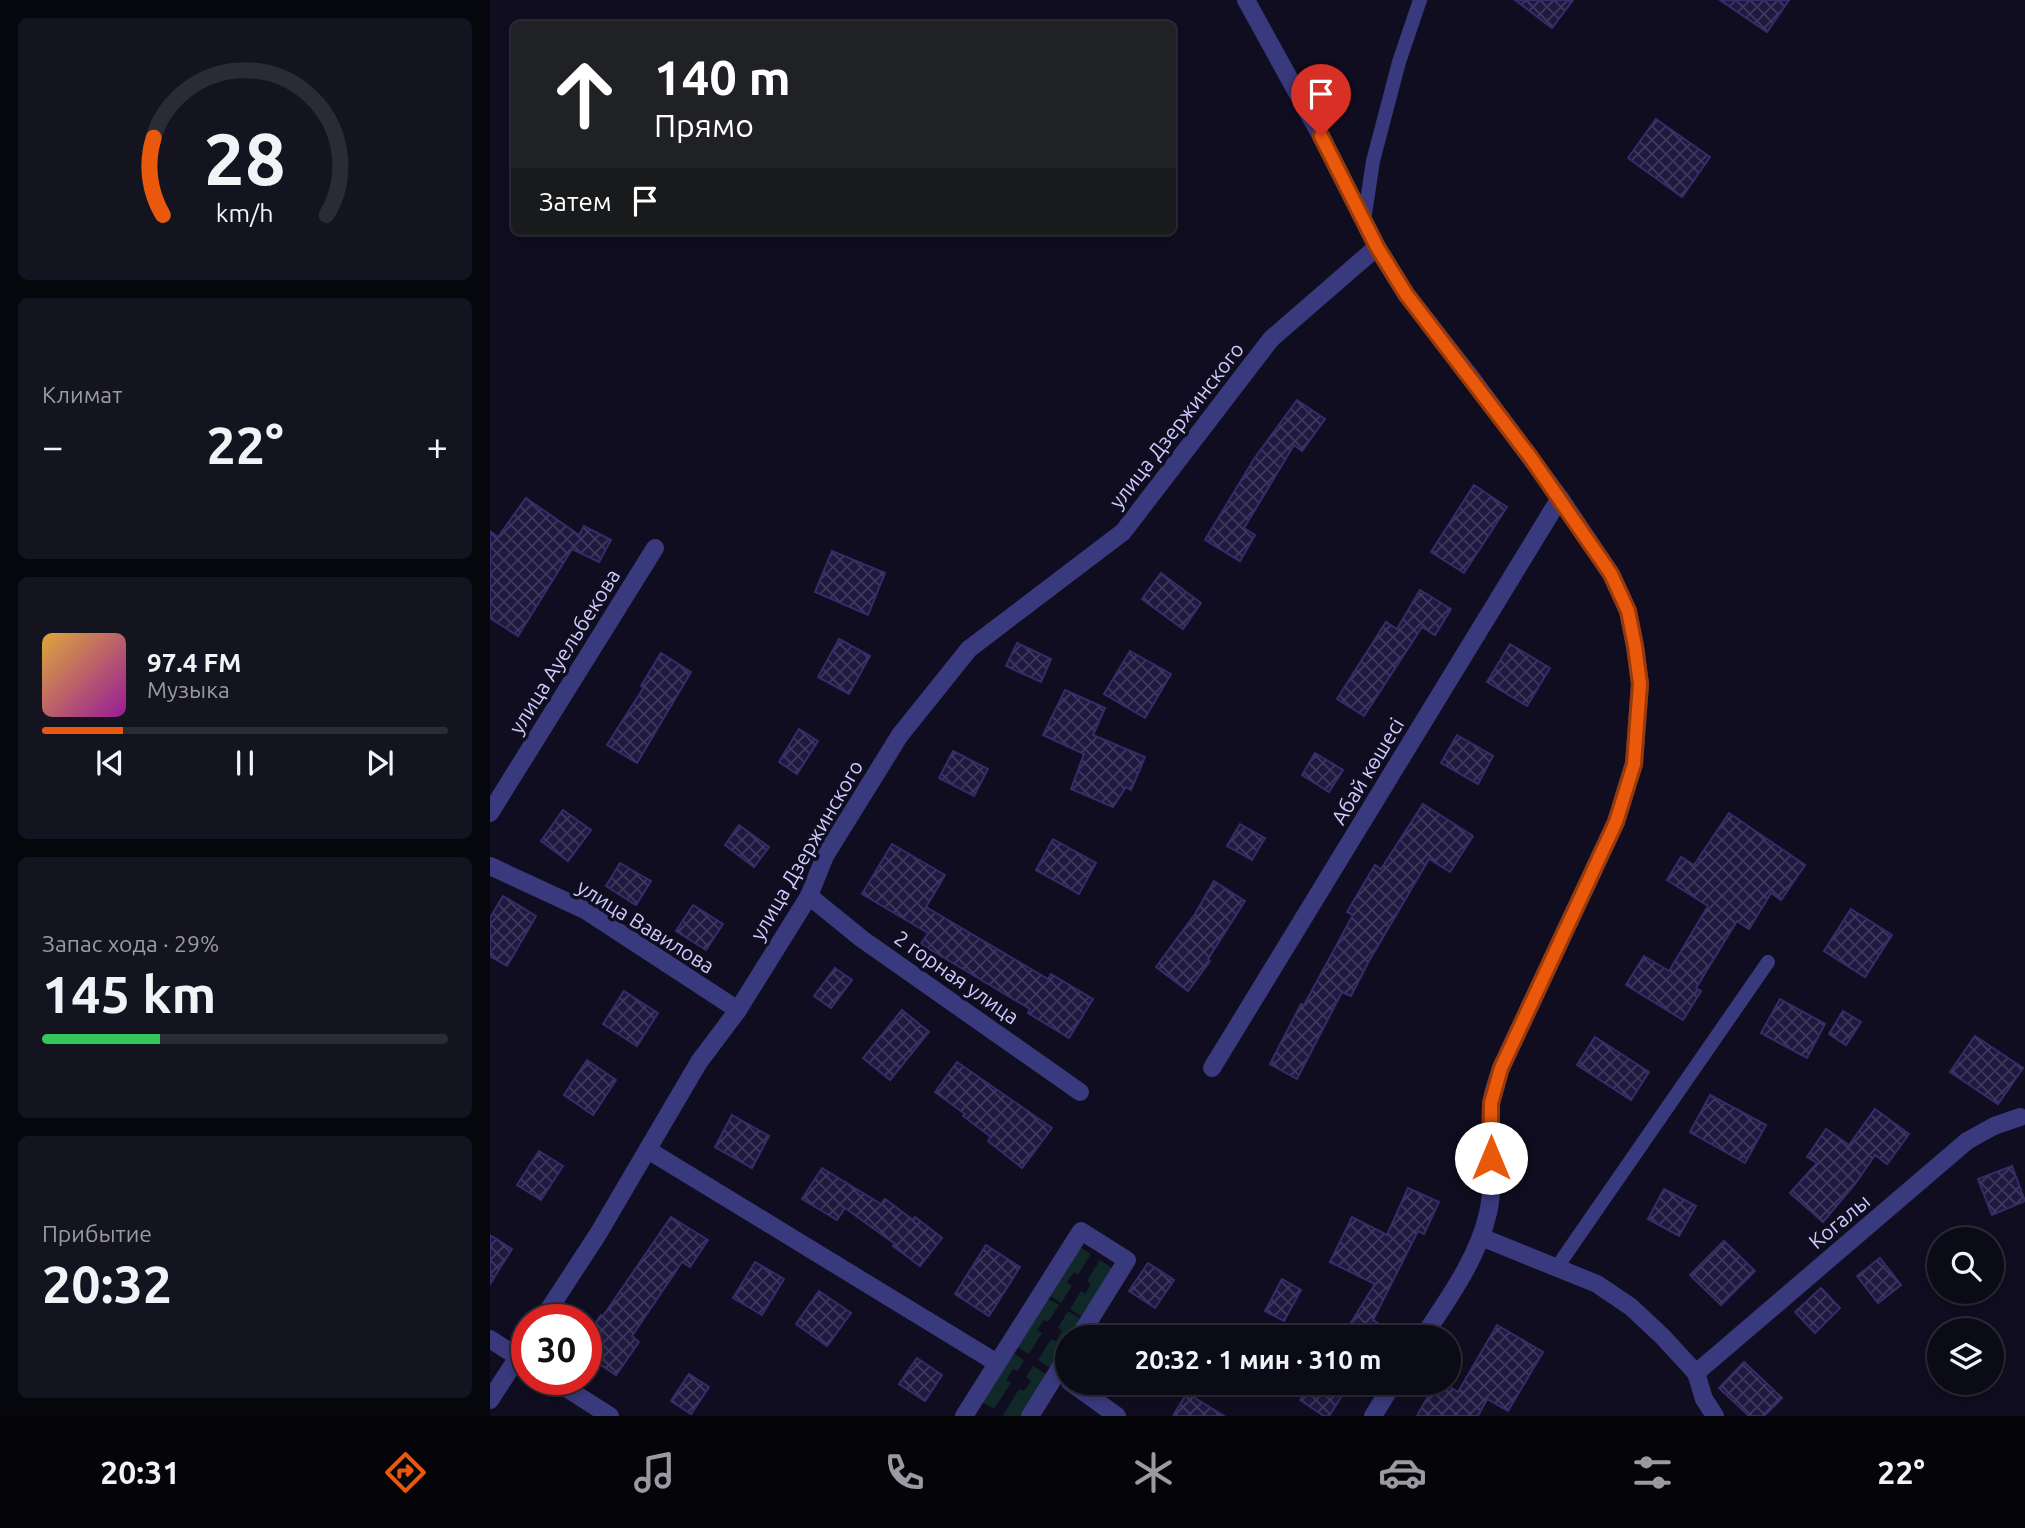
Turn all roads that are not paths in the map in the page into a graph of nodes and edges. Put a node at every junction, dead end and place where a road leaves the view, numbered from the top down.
1 (1246, 0) edge
2 (1420, 0) edge
3 (1364, 221) junction
4 (1377, 247) junction
5 (1560, 498) junction
6 (655, 548) dead end
7 (490, 813) edge
8 (490, 866) edge
9 (809, 897) junction
10 (1769, 962) dead end
11 (738, 1010) junction
12 (1212, 1068) dead end
13 (1080, 1092) dead end
14 (2020, 1117) dead end
15 (648, 1150) junction
16 (1481, 1237) junction
17 (1557, 1267) junction
18 (552, 1304) edge
19 (1086, 1325) edge
20 (1431, 1325) edge
21 (490, 1339) edge
22 (511, 1348) edge
23 (997, 1363) junction
24 (511, 1372) edge
25 (1696, 1373) junction
26 (1055, 1390) edge
27 (577, 1395) edge
28 (1087, 1395) edge
29 (1386, 1395) edge
30 (490, 1400) edge
31 (610, 1416) edge
32 (964, 1416) edge
33 (1030, 1416) edge
34 (1117, 1416) edge
35 (1373, 1416) edge
36 (1715, 1416) edge

1 - 3 street
2 - 3 lane
3 - 4 street
4 - 5 street
4 - 9 street, улица Дзержинского
5 - 12 street, Абай көшесі
5 - 16 street
6 - 7 street, улица Ауельбекова
8 - 11 street, улица Вавилова
9 - 11 street, улица Дзержинского
9 - 13 street, 2 горная улица
10 - 17 lane
11 - 15 street, улица Дзержинского
14 - 25 street, Когалы
15 - 18 street, улица Дзержинского
15 - 23 street
16 - 17 street
16 - 20 street
17 - 25 street
19 - 23 street
21 - 22 street
23 - 32 street
24 - 30 street
25 - 36 street
26 - 33 street
27 - 31 street
28 - 34 street
29 - 35 street

